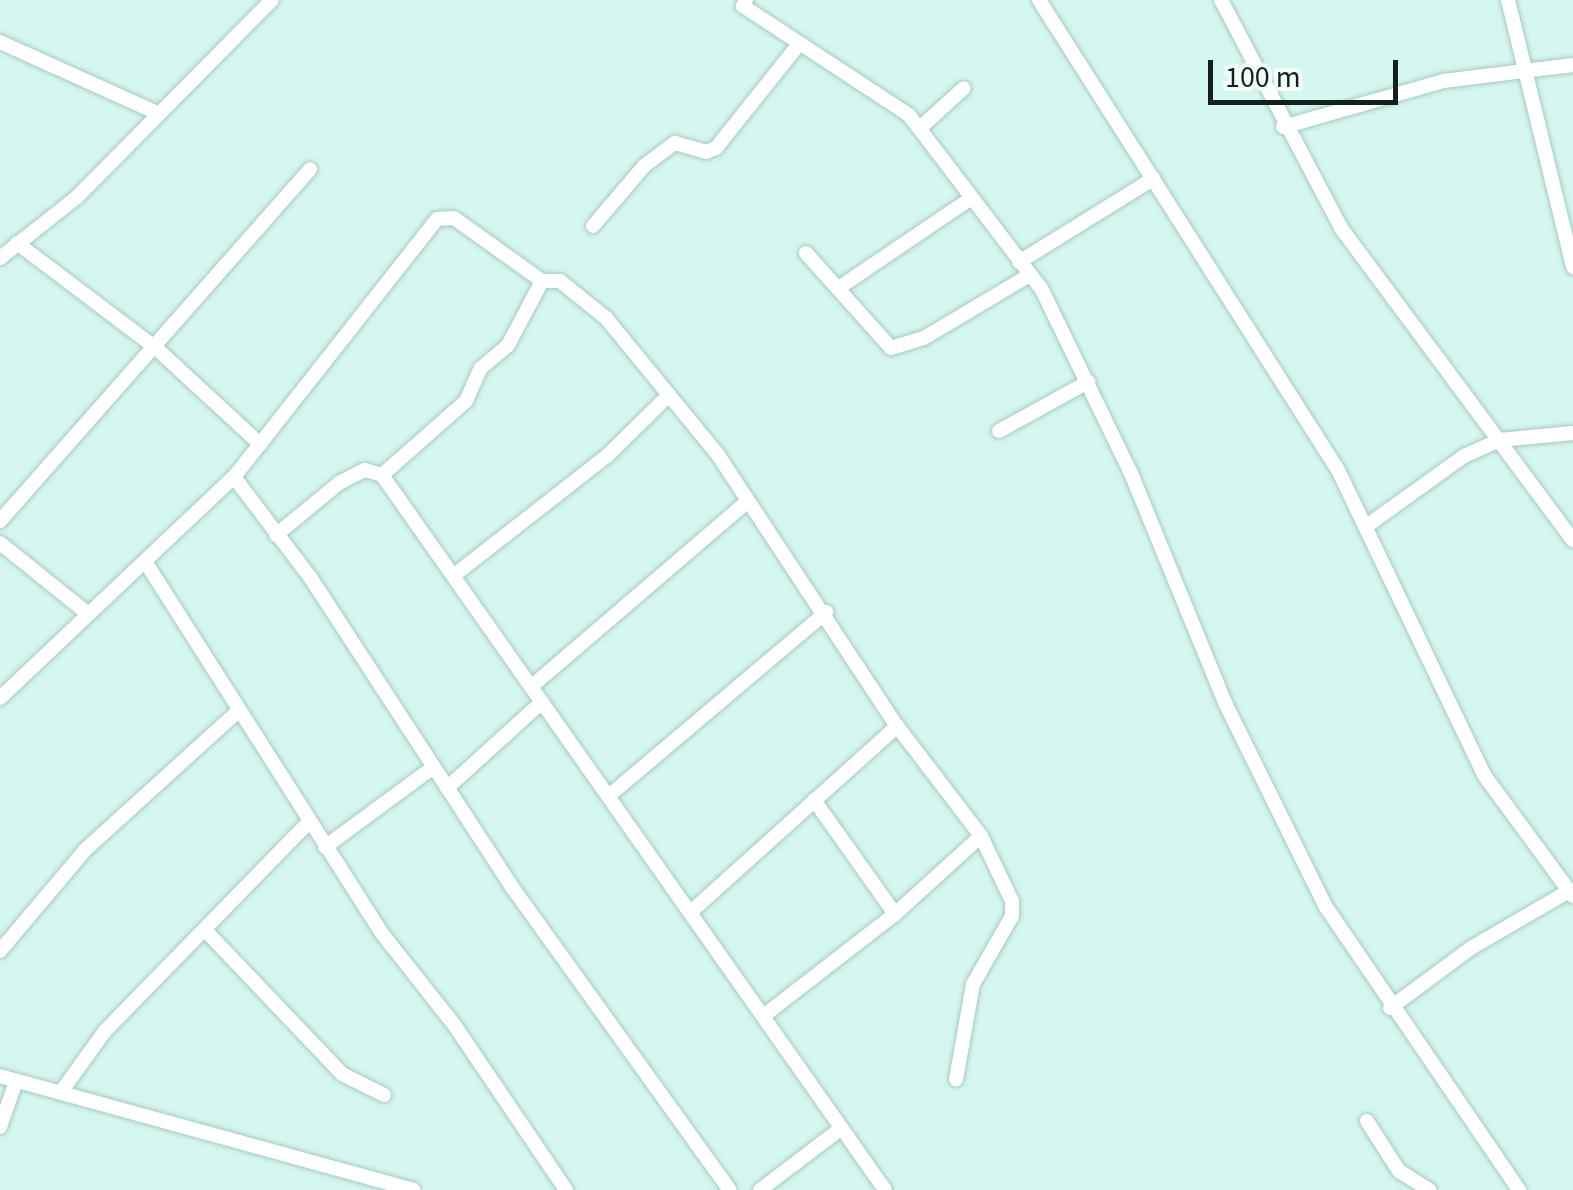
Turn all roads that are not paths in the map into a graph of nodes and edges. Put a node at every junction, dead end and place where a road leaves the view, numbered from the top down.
1 (272, 0) edge
2 (746, 0) edge
3 (1039, 0) edge
4 (1221, 0) edge
5 (1508, 0) edge
6 (800, 44) junction
7 (3, 48) edge
8 (1573, 64) edge
9 (1525, 68) junction
10 (964, 88) dead end
11 (157, 113) junction
12 (1283, 127) junction
13 (920, 128) junction
14 (310, 169) dead end
15 (1153, 180) junction
16 (970, 199) junction
17 (593, 226) dead end
18 (17, 243) junction
19 (806, 253) dead end
20 (0, 258) edge
21 (1018, 262) junction
22 (1573, 267) edge
23 (1028, 276) junction
24 (542, 282) junction
25 (840, 288) junction
26 (156, 348) junction
27 (1088, 382) junction
28 (669, 395) junction
29 (1000, 431) dead end
30 (1573, 433) edge
31 (1500, 440) junction
32 (260, 444) junction
33 (382, 475) junction
34 (234, 476) junction
35 (747, 502) junction
36 (0, 521) edge
37 (1368, 525) junction
38 (276, 535) junction
39 (1573, 540) edge
40 (0, 543) edge
41 (146, 562) junction
42 (457, 573) junction
43 (826, 612) junction
44 (86, 614) junction
45 (532, 686) junction
46 (0, 698) edge
47 (542, 702) junction
48 (238, 710) junction
49 (897, 726) junction
50 (432, 768) junction
51 (448, 788) junction
52 (611, 794) junction
53 (814, 800) junction
54 (309, 822) junction
55 (981, 836) junction
56 (325, 847) junction
57 (1571, 893) edge
58 (693, 910) junction
59 (895, 914) junction
60 (205, 930) junction
61 (0, 951) edge
62 (1390, 1008) junction
63 (766, 1014) junction
64 (0, 1076) edge
65 (956, 1079) dead end
66 (16, 1081) junction
67 (61, 1092) junction
68 (384, 1096) dead end
69 (1367, 1121) dead end
70 (0, 1127) edge
71 (839, 1130) junction
72 (414, 1190) edge
73 (566, 1190) edge
74 (730, 1190) edge
75 (760, 1190) edge
76 (885, 1190) edge
77 (1429, 1190) edge
78 (1519, 1190) edge

1 - 11 street
2 - 6 street
3 - 15 street
4 - 12 street
5 - 9 street
6 - 13 street
6 - 17 street
7 - 11 street
8 - 9 street
9 - 12 street
9 - 22 street
10 - 13 street
11 - 18 street
12 - 31 street
13 - 16 street
14 - 26 street
15 - 21 street
15 - 37 street
16 - 21 street
16 - 25 street
18 - 20 street
18 - 26 street
19 - 25 street
21 - 23 street
23 - 25 street
23 - 27 street
24 - 28 street
24 - 32 street
24 - 33 street
26 - 32 street
26 - 36 street
27 - 29 street
27 - 62 street
28 - 35 street
28 - 42 street
30 - 31 street
31 - 37 street
31 - 39 street
32 - 34 street
33 - 38 street
33 - 42 street
34 - 38 street
34 - 41 street
35 - 43 street
35 - 45 street
37 - 57 street
38 - 50 street
40 - 44 street
41 - 44 street
41 - 48 street
42 - 45 street
43 - 49 street
43 - 52 street
44 - 46 street
45 - 47 street
47 - 51 street
47 - 52 street
48 - 54 street
48 - 61 street
49 - 53 street
49 - 55 street
50 - 51 street
50 - 56 street
51 - 74 street
52 - 58 street
53 - 58 street
53 - 59 street
54 - 56 street
54 - 60 street
55 - 59 street
55 - 65 street
56 - 73 street
57 - 62 street
58 - 63 street
59 - 63 street
60 - 67 street
60 - 68 street
62 - 78 street
63 - 71 street
64 - 66 street
66 - 67 street
66 - 70 street
67 - 72 street
69 - 77 street
71 - 75 street
71 - 76 street

